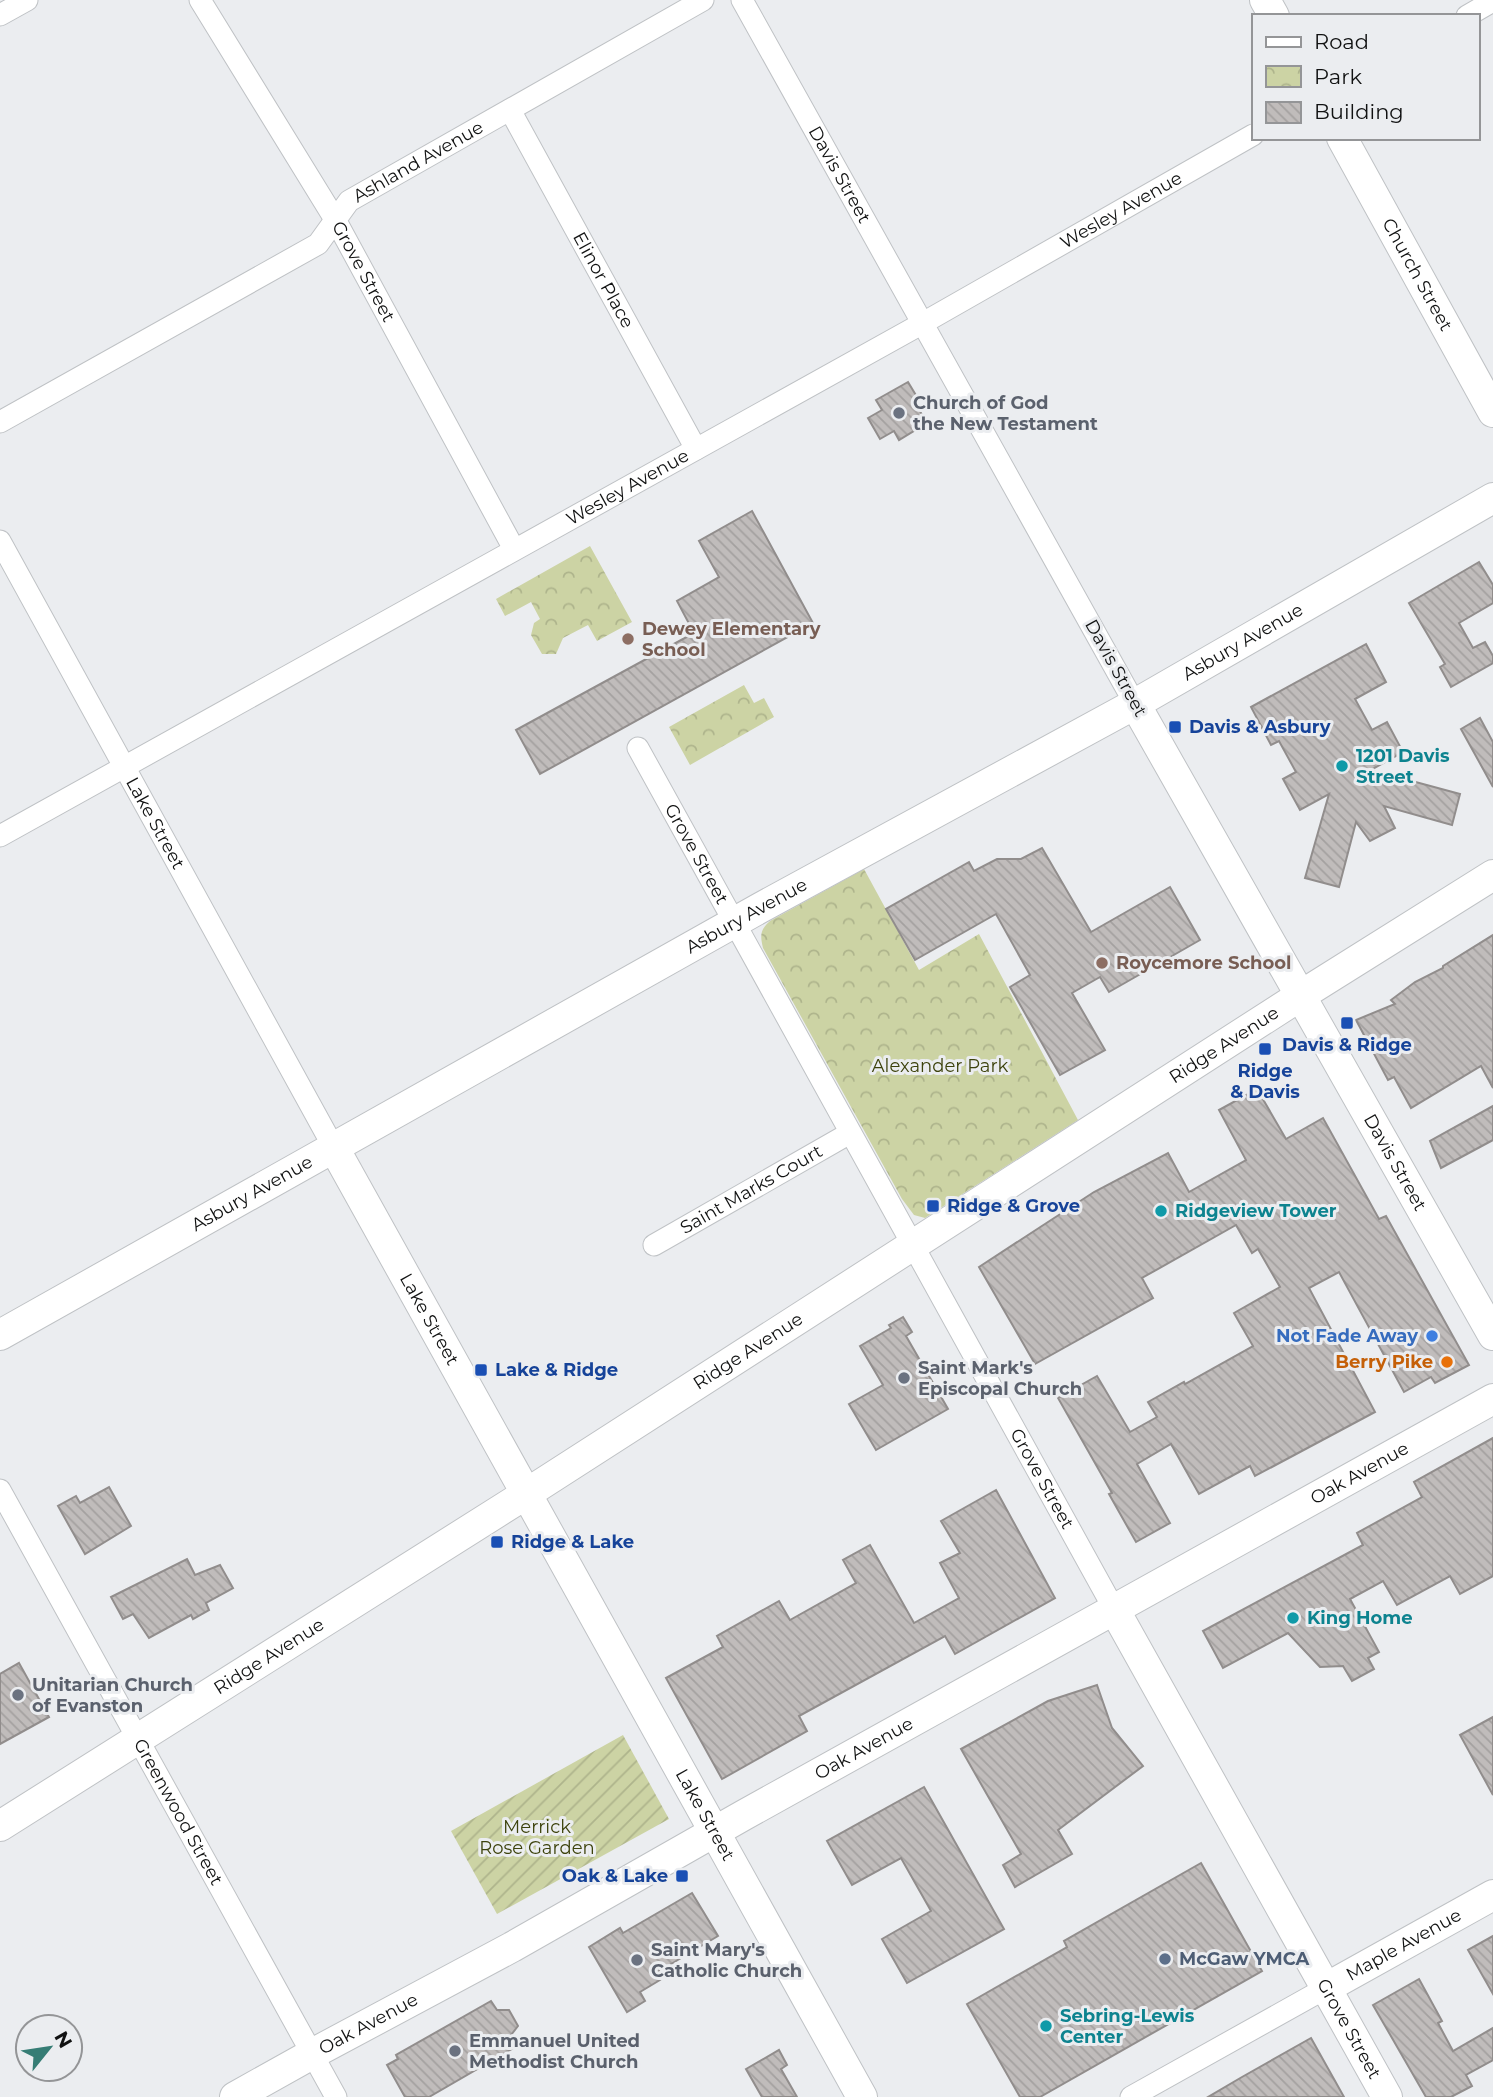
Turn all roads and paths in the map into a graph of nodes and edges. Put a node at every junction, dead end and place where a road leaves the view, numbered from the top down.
1 (27, 0) edge
2 (200, 0) edge
3 (703, 0) edge
4 (742, 0) edge
5 (1493, 1) edge
6 (1470, 14) edge
7 (0, 15) edge
8 (510, 110) junction
9 (1252, 136) edge
10 (1343, 140) edge
11 (335, 221) junction
12 (923, 323) junction
13 (1493, 412) edge
14 (0, 422) edge
15 (696, 449) junction
16 (1493, 498) edge
17 (0, 541) edge
18 (514, 549) junction
19 (1136, 704) junction
20 (638, 748) dead end
21 (124, 766) junction
22 (0, 836) edge
23 (1493, 875) edge
24 (734, 922) junction
25 (1300, 996) junction
26 (850, 1133) junction
27 (334, 1147) junction
28 (654, 1245) dead end
29 (913, 1247) junction
30 (0, 1335) edge
31 (1493, 1335) edge
32 (1493, 1399) edge
33 (0, 1490) edge
34 (526, 1494) junction
35 (1114, 1609) junction
36 (137, 1738) junction
37 (0, 1826) edge
38 (714, 1832) junction
39 (1493, 1895) edge
40 (1326, 1988) junction
41 (312, 2053) junction
42 (235, 2097) edge
43 (336, 2097) edge
44 (862, 2097) edge
45 (1131, 2097) edge
46 (1387, 2097) edge

1 - 7 street
2 - 11 street, Grove Street
3 - 8 street, Ashland Avenue
4 - 12 street, Davis Street
5 - 6 street
8 - 11 street, Ashland Avenue
8 - 15 street, Elinor Place
9 - 12 street, Wesley Avenue
10 - 13 street, Church Street
11 - 14 street, Ashland Avenue
11 - 18 street, Grove Street
12 - 15 street, Wesley Avenue
12 - 19 street, Davis Street
15 - 18 street, Wesley Avenue
16 - 19 street, Asbury Avenue
17 - 21 street, Lake Street
18 - 21 street, Wesley Avenue
19 - 24 street, Asbury Avenue
19 - 25 street, Davis Street
20 - 24 street, Grove Street
21 - 22 street, Wesley Avenue
21 - 27 street, Lake Street
23 - 25 street, Ridge Avenue
24 - 26 street, Grove Street
24 - 27 street, Asbury Avenue
25 - 29 street, Ridge Avenue
25 - 31 street, Davis Street
26 - 28 street, Saint Marks Court
26 - 29 street, Grove Street
27 - 30 street, Asbury Avenue
27 - 34 street, Lake Street
29 - 34 street, Ridge Avenue
29 - 35 street, Grove Street
32 - 35 street, Oak Avenue
33 - 36 street, Greenwood Street
34 - 36 street, Ridge Avenue
34 - 38 street, Lake Street
35 - 38 street, Oak Avenue
35 - 40 street, Grove Street
36 - 37 street, Ridge Avenue
36 - 41 street, Greenwood Street
38 - 41 street, Oak Avenue
38 - 44 street, Lake Street
39 - 40 street, Maple Avenue
40 - 45 street, Maple Avenue
40 - 46 street, Grove Street
41 - 42 street, Oak Avenue
41 - 43 street, Greenwood Street

